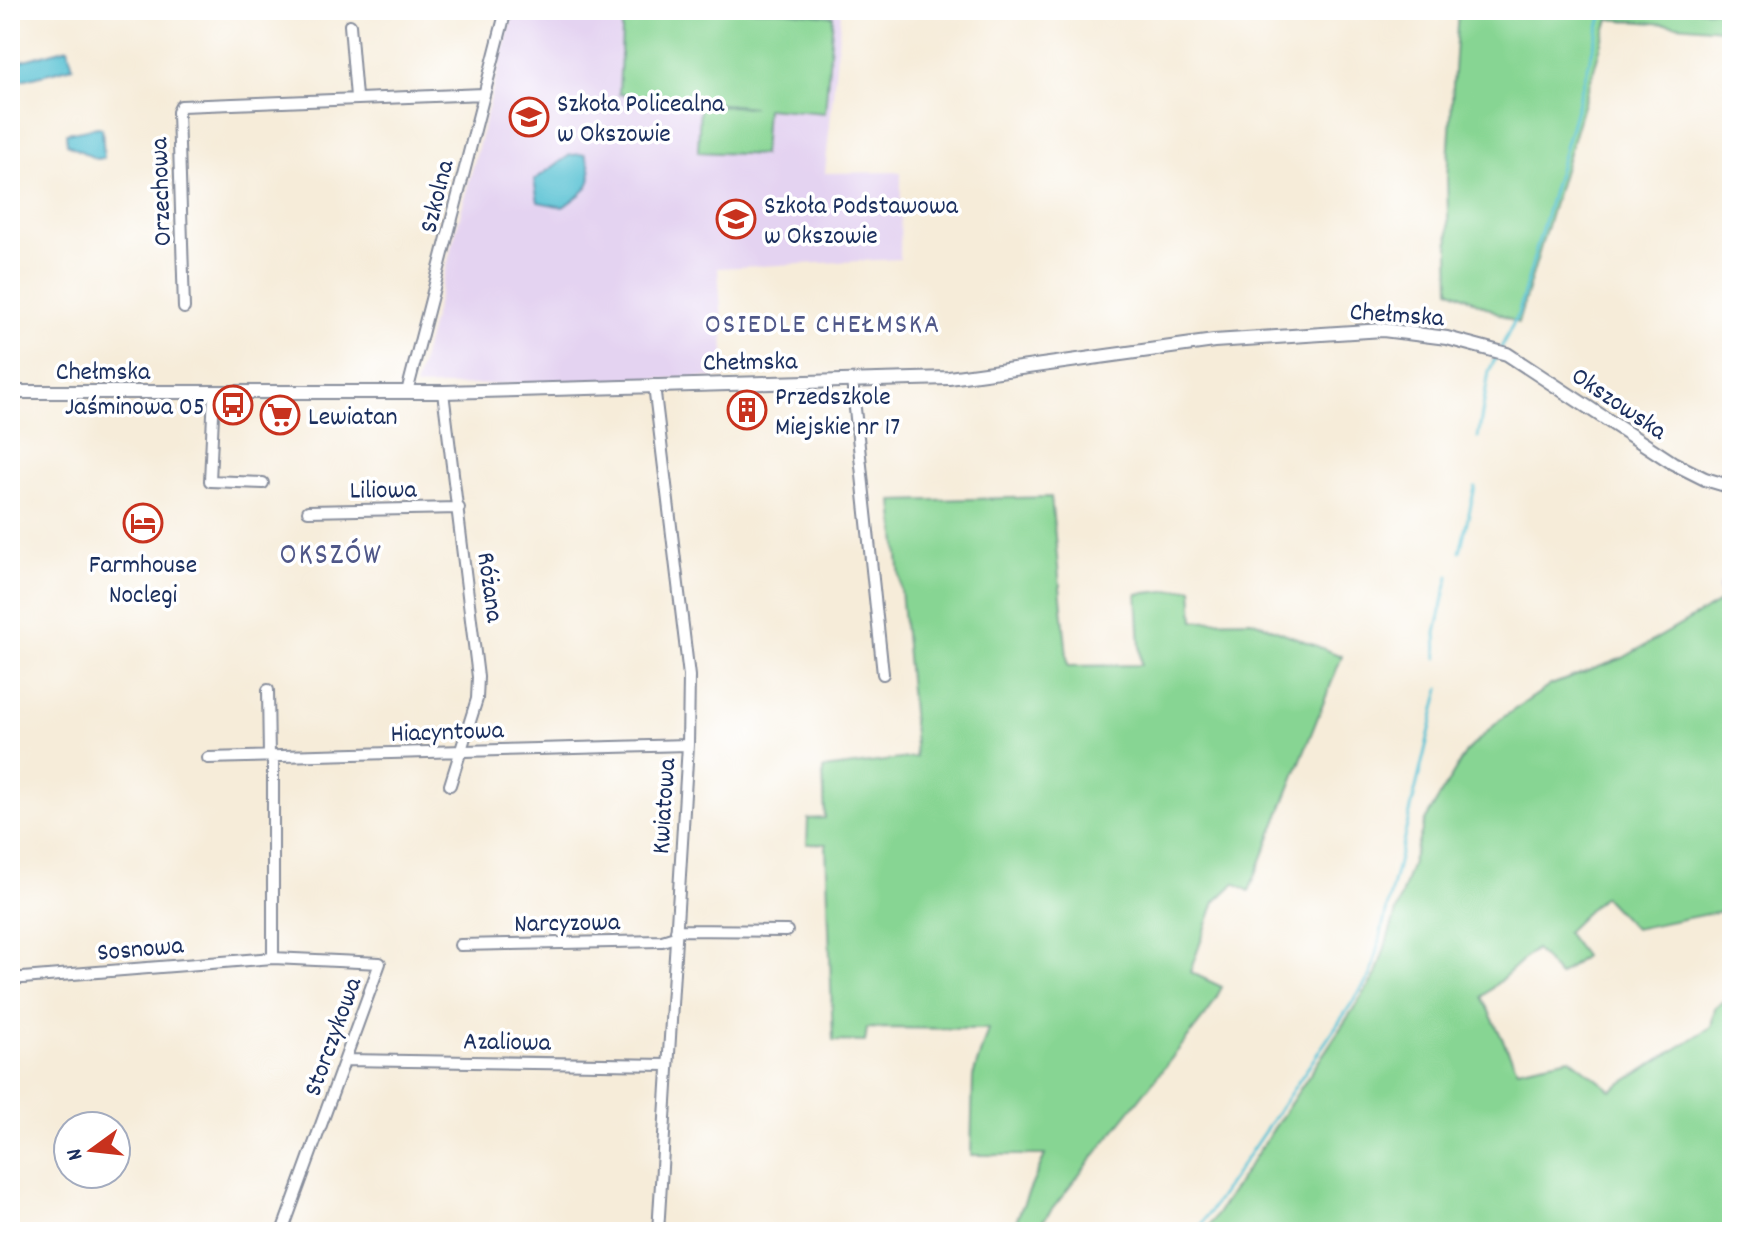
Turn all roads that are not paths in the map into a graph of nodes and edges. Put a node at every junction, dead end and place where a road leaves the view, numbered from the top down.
1 (506, 10) edge
2 (350, 25) dead end
3 (484, 94) junction
4 (356, 97) junction
5 (184, 308) dead end
6 (1486, 347) joint
7 (852, 380) junction
8 (654, 385) junction
9 (10, 392) edge
10 (214, 392) junction
11 (407, 392) junction
12 (443, 392) junction
13 (263, 483) dead end
14 (1732, 487) edge
15 (459, 508) junction
16 (308, 511) dead end
17 (883, 674) dead end
18 (268, 690) dead end
19 (688, 745) junction
20 (462, 749) junction
21 (208, 758) dead end
22 (271, 758) junction
23 (450, 785) dead end
24 (787, 931) dead end
25 (676, 933) junction
26 (460, 945) dead end
27 (273, 958) junction
28 (10, 979) edge
29 (346, 1060) junction
30 (668, 1065) junction
31 (888, 1231) edge
32 (282, 1232) edge
33 (658, 1232) edge
34 (851, 1232) edge

1 - 3 street, Szkolna
2 - 4 street
3 - 4 street, Orzechowa
3 - 11 street, Szkolna
4 - 5 street, Orzechowa
6 - 7 main road, Chełmska
6 - 14 main road, Okszowska
7 - 8 main road, Chełmska
7 - 17 street
8 - 12 main road, Chełmska
8 - 19 street, Kwiatowa
9 - 10 main road, Chełmska
10 - 11 main road, Chełmska
10 - 13 street
11 - 12 main road, Chełmska
12 - 15 street, Różana
15 - 16 street, Liliowa
15 - 20 street, Różana
18 - 22 street
19 - 20 street, Hiacyntowa
19 - 25 street, Kwiatowa
20 - 22 street, Hiacyntowa
20 - 23 street, Różana
21 - 22 street, Hiacyntowa
22 - 27 street
24 - 25 street, Narcyzowa
25 - 26 street, Narcyzowa
25 - 30 street, Kwiatowa
27 - 28 street, Sosnowa
27 - 29 street, Storczykowa
29 - 30 street, Azaliowa
29 - 32 street, Storczykowa
30 - 33 street, Kwiatowa
31 - 34 street

